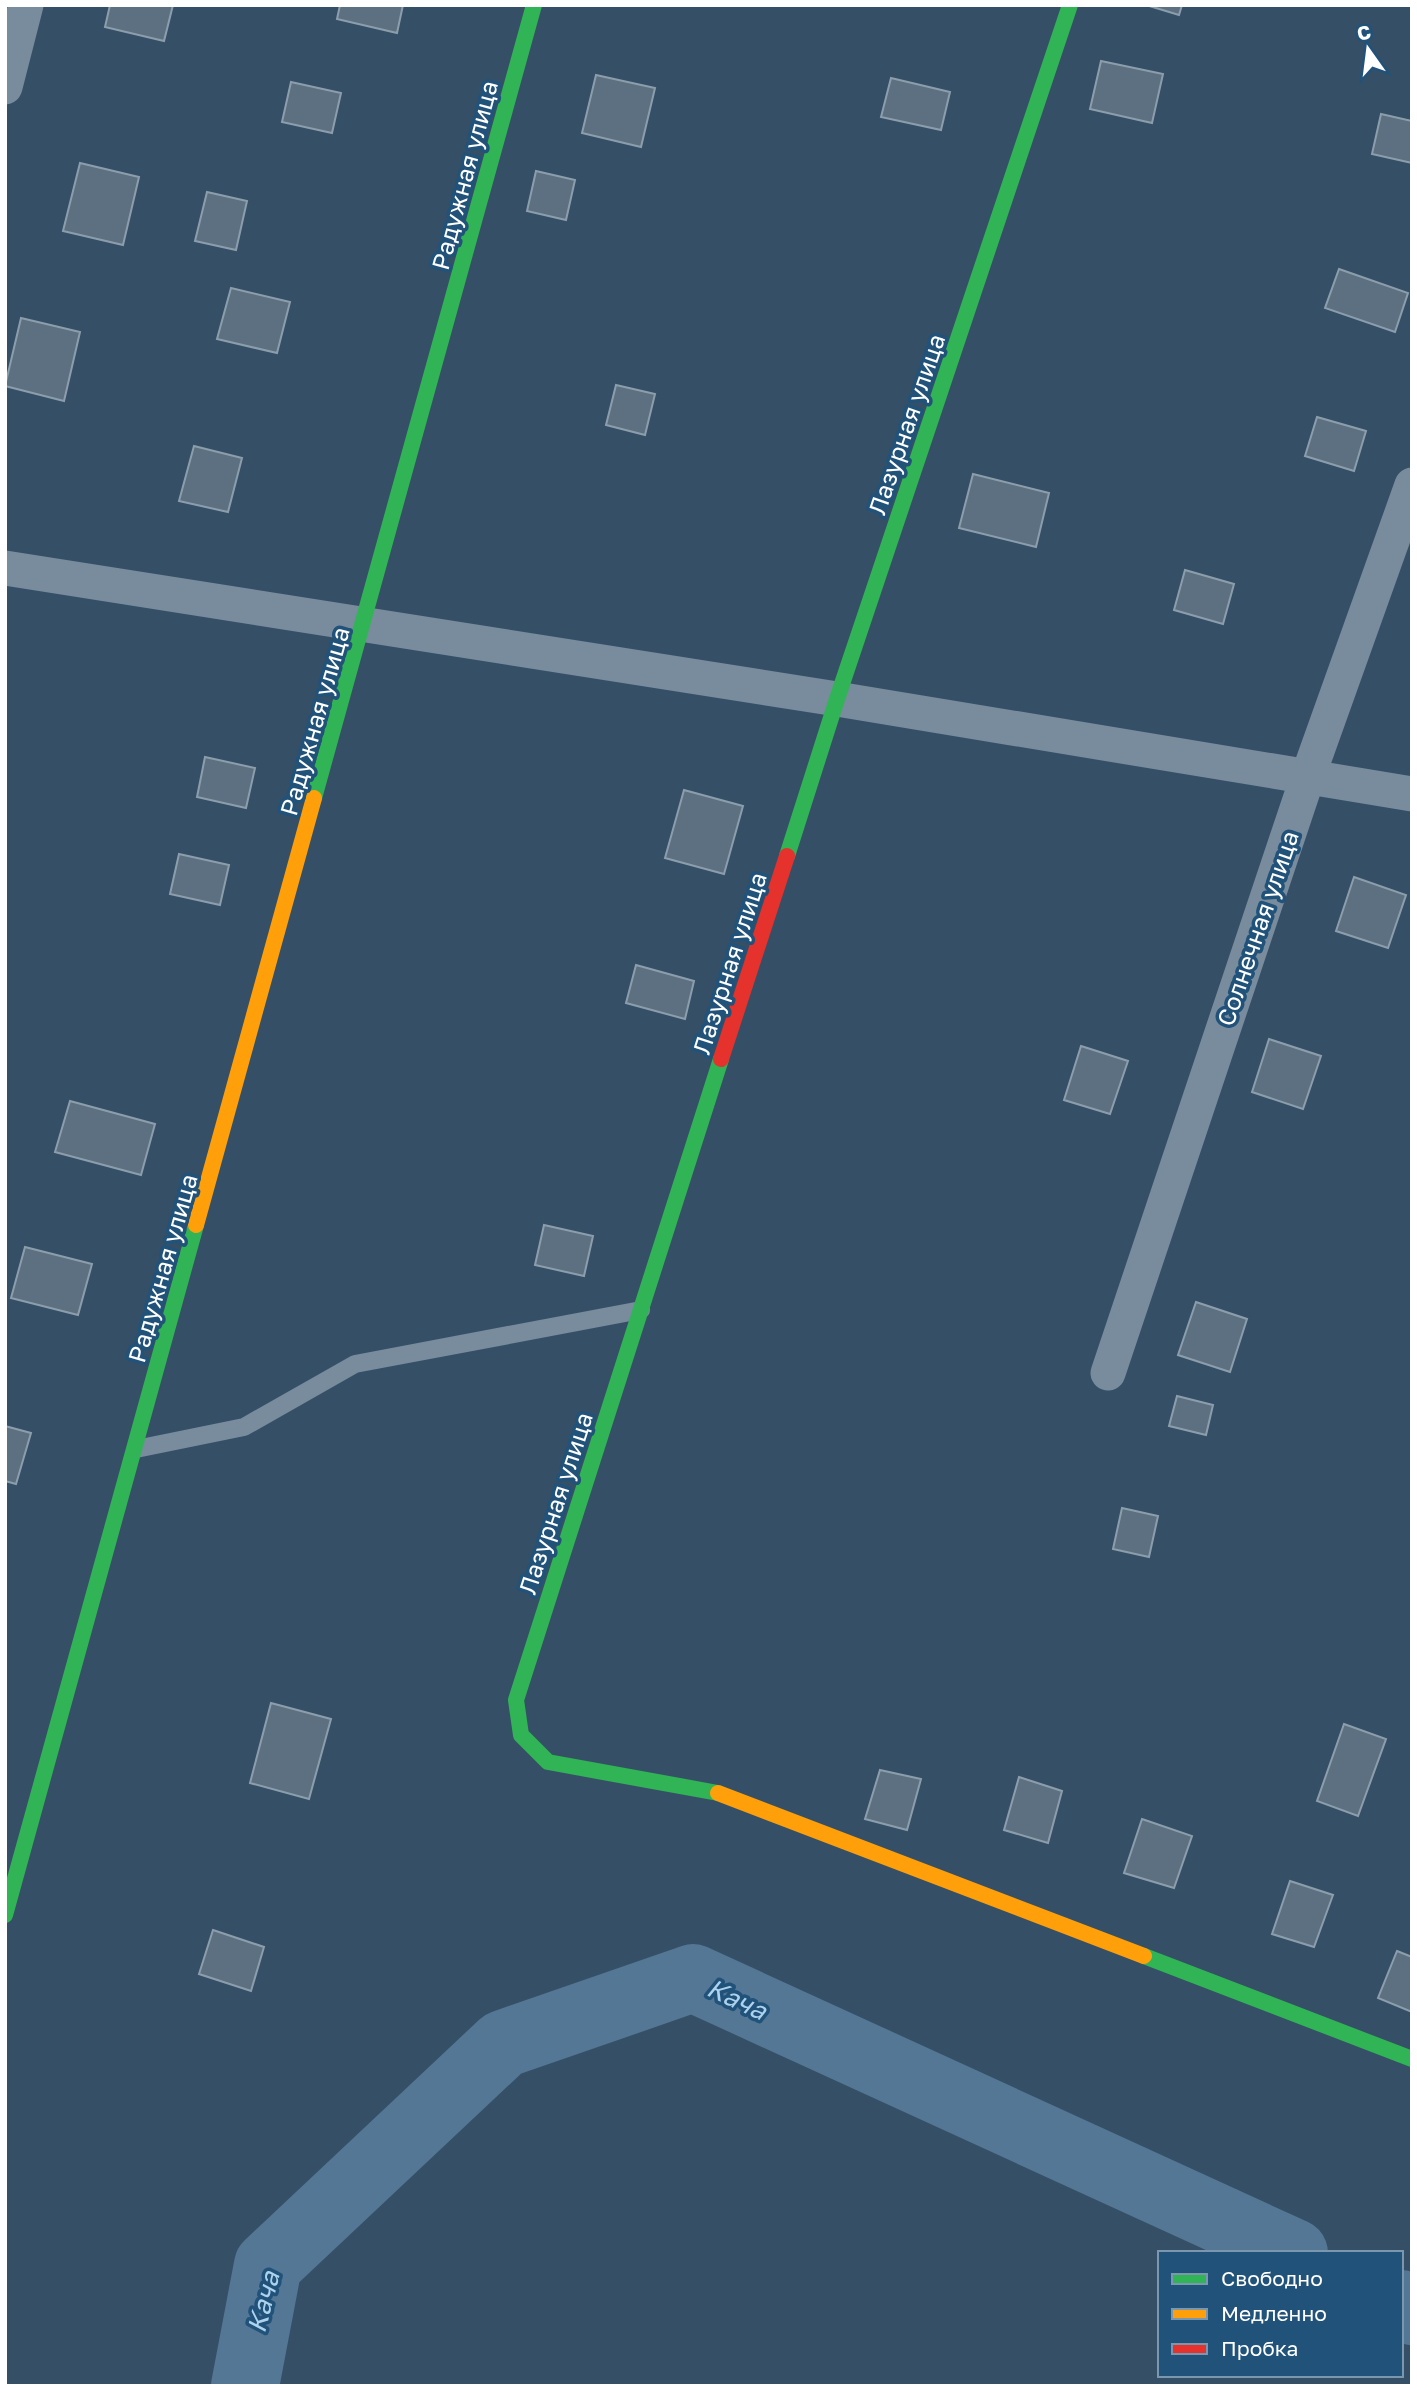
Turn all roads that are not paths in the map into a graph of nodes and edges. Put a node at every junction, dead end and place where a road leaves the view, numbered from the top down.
1 (26, 5) edge
2 (534, 5) edge
3 (1070, 5) edge
4 (5, 87) edge
5 (1412, 485) edge
6 (5, 568) edge
7 (365, 624) junction
8 (837, 699) junction
9 (1308, 776) junction
10 (1412, 794) edge
11 (641, 1310) junction
12 (1108, 1373) dead end
13 (136, 1449) junction
14 (5, 1915) edge
15 (1412, 2059) edge

1 - 4 street
2 - 7 street, Радужная улица
3 - 8 street, Лазурная улица
5 - 9 street, Солнечная улица
6 - 7 street
7 - 8 street
7 - 13 street, Радужная улица
8 - 9 street
8 - 11 street, Лазурная улица
9 - 10 street
9 - 12 street, Солнечная улица
11 - 13 lane
11 - 15 street, Лазурная улица
13 - 14 street, Радужная улица

